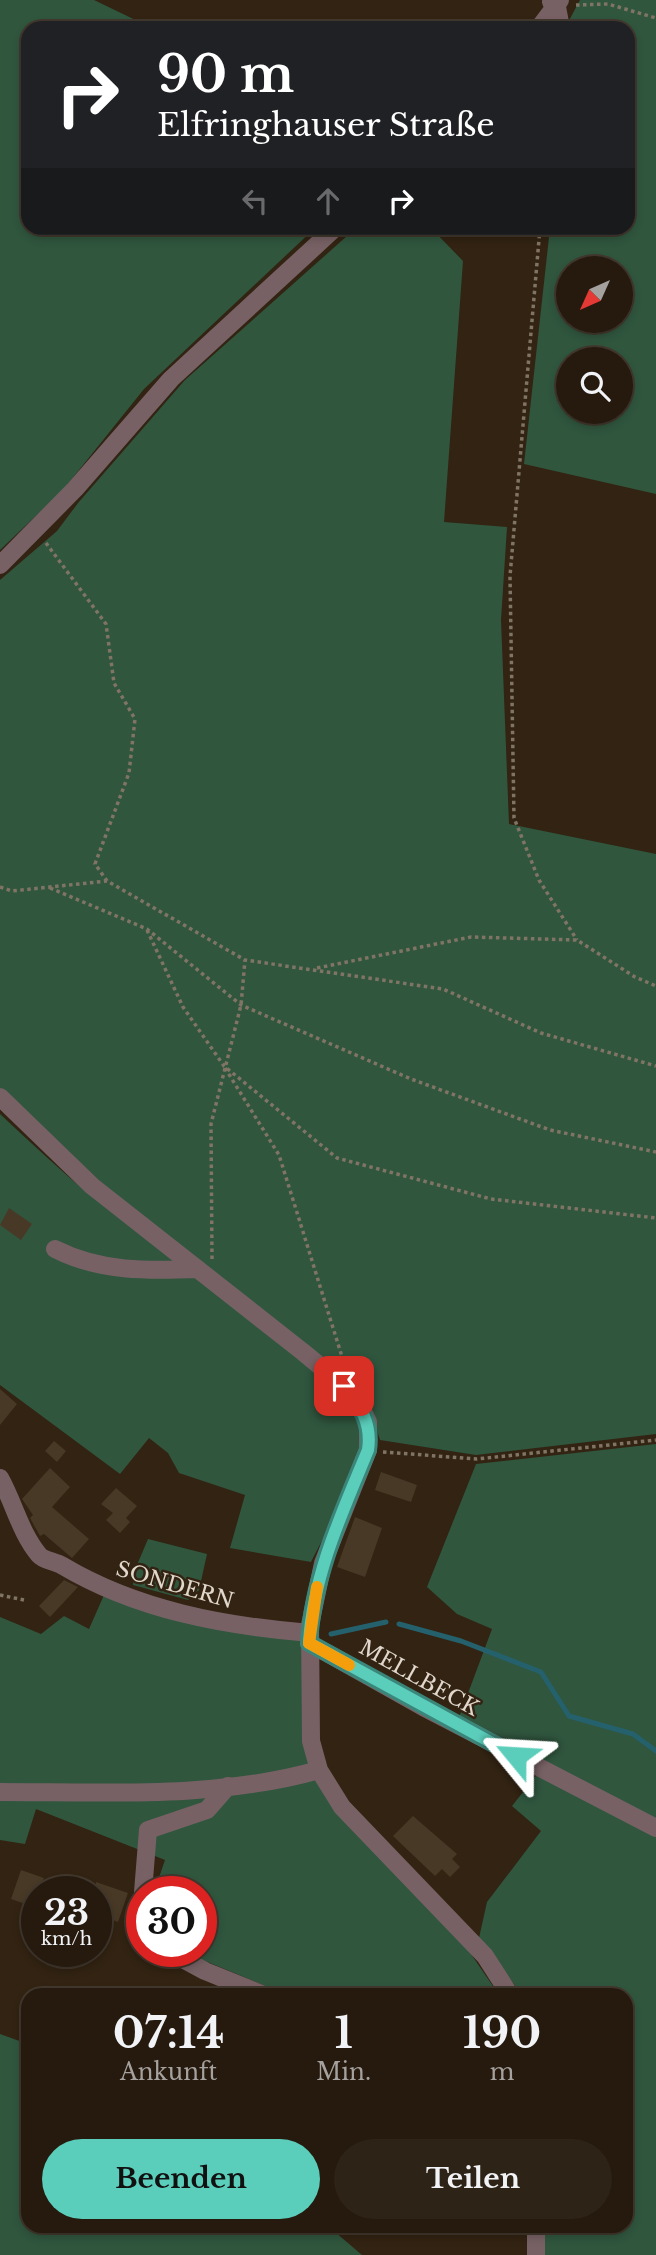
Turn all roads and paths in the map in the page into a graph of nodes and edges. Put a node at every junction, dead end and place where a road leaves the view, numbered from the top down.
1 (555, 2) edge
2 (656, 18) edge
3 (543, 21) edge
4 (559, 21) edge
5 (326, 235) edge
6 (539, 235) edge
7 (36, 530) junction
8 (0, 565) edge
9 (107, 881) junction
10 (0, 887) edge
11 (50, 888) junction
12 (147, 929) junction
13 (577, 940) junction
14 (245, 960) junction
15 (313, 969) junction
16 (656, 986) edge
17 (241, 1005) junction
18 (224, 1066) junction
19 (656, 1066) edge
20 (0, 1097) edge
21 (656, 1152) edge
22 (656, 1217) edge
23 (55, 1249) dead end
24 (198, 1269) junction
25 (213, 1281) junction
26 (344, 1386) junction
27 (656, 1440) edge
28 (368, 1450) junction
29 (0, 1478) edge
30 (0, 1595) edge
31 (24, 1600) dead end
32 (310, 1634) junction
33 (319, 1770) junction
34 (228, 1786) junction
35 (0, 1792) edge
36 (656, 1828) edge
37 (144, 1876) edge
38 (196, 1967) edge
39 (246, 1988) edge
40 (506, 1988) edge
41 (536, 2233) edge
42 (536, 2255) edge

1 - 2 path
1 - 3 street
1 - 4 street
5 - 7 street
6 - 13 path
7 - 8 street
7 - 9 path
9 - 11 path
9 - 14 path
10 - 11 path
11 - 12 path
12 - 17 path
12 - 18 path
13 - 15 path
13 - 16 path
14 - 15 path
14 - 17 path
15 - 19 path
17 - 18 path
17 - 21 path
18 - 22 path
18 - 25 path
18 - 26 path
20 - 24 street
23 - 24 street
24 - 25 street
25 - 26 street
26 - 28 street
27 - 28 path
28 - 32 street
29 - 32 street, SONDERN
30 - 31 path
32 - 33 street
32 - 36 street, MELLBECK
33 - 34 street
33 - 40 street
34 - 35 street
34 - 37 street
38 - 39 street
41 - 42 street

